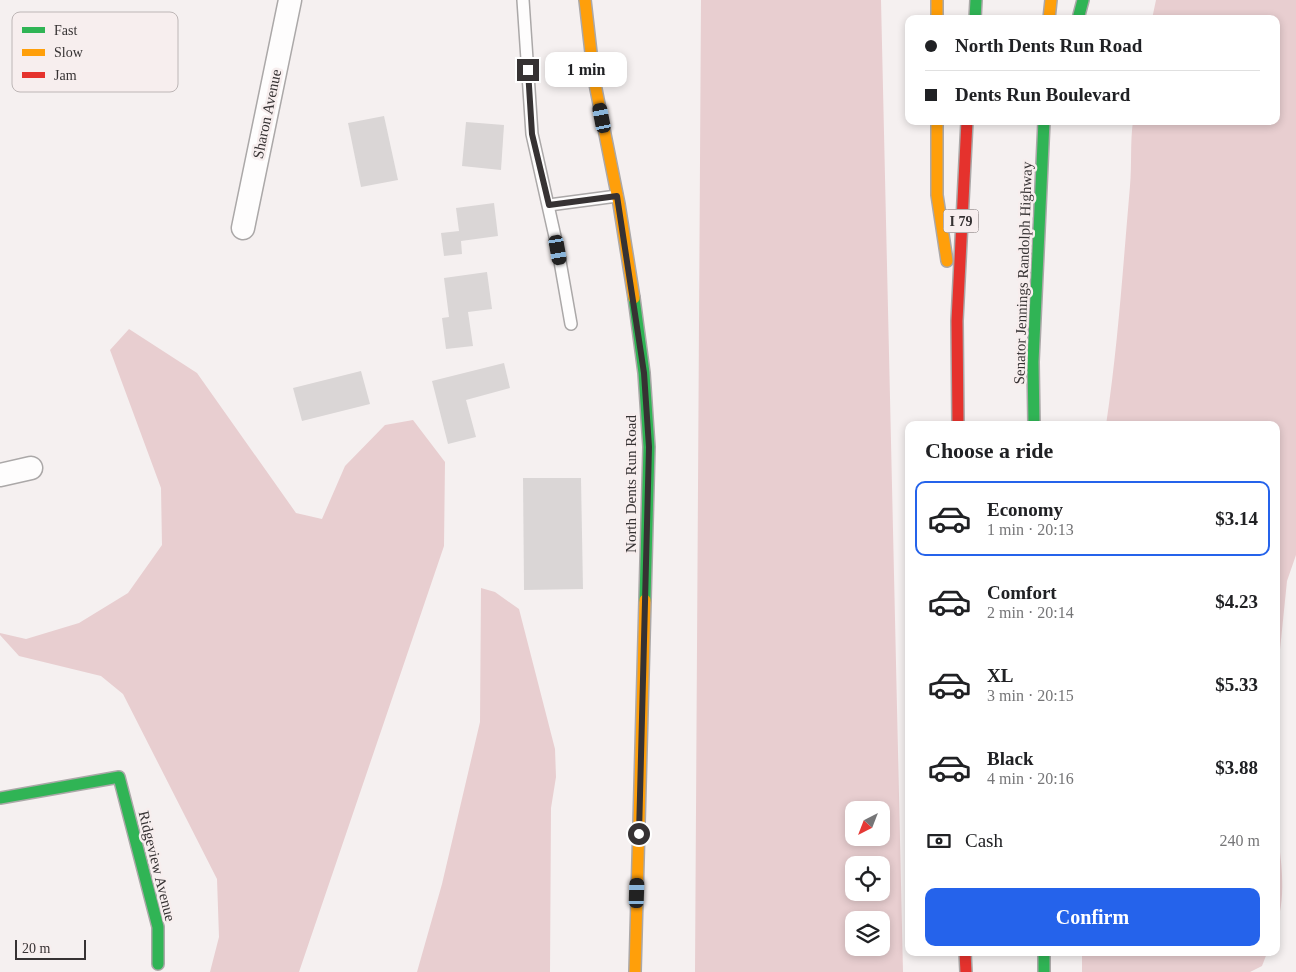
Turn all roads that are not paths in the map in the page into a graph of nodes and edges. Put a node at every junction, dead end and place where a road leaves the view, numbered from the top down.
1 (290, 0) edge
2 (523, 0) edge
3 (585, 0) edge
4 (937, 0) edge
5 (976, 0) edge
6 (1051, 0) edge
7 (1083, 0) edge
8 (937, 15) edge
9 (975, 15) edge
10 (1049, 15) edge
11 (1079, 15) edge
12 (937, 125) edge
13 (967, 125) edge
14 (1044, 125) edge
15 (1055, 140) dead end
16 (617, 196) junction
17 (549, 205) junction
18 (243, 228) dead end
19 (1039, 232) junction
20 (956, 322) junction
21 (571, 324) dead end
22 (958, 421) edge
23 (1034, 421) edge
24 (31, 468) dead end
25 (0, 475) edge
26 (0, 798) edge
27 (965, 956) edge
28 (1044, 956) edge
29 (158, 964) dead end
30 (635, 972) edge
31 (966, 972) edge
32 (1044, 972) edge

1 - 18 street, Sharon Avenue
2 - 17 lane
3 - 16 main road, North Dents Run Road
4 - 8 main road
5 - 9 main road
6 - 10 main road
7 - 11 main road
12 - 20 main road
13 - 20 main road, I 79
14 - 19 main road, Senator Jennings Randolph Highway
15 - 19 main road
16 - 17 lane
16 - 30 main road, North Dents Run Road
17 - 21 lane
19 - 23 main road, Senator Jennings Randolph Highway
20 - 22 main road, I 79
24 - 25 street
26 - 29 main road, Ridgeview Avenue
27 - 31 main road
28 - 32 main road

